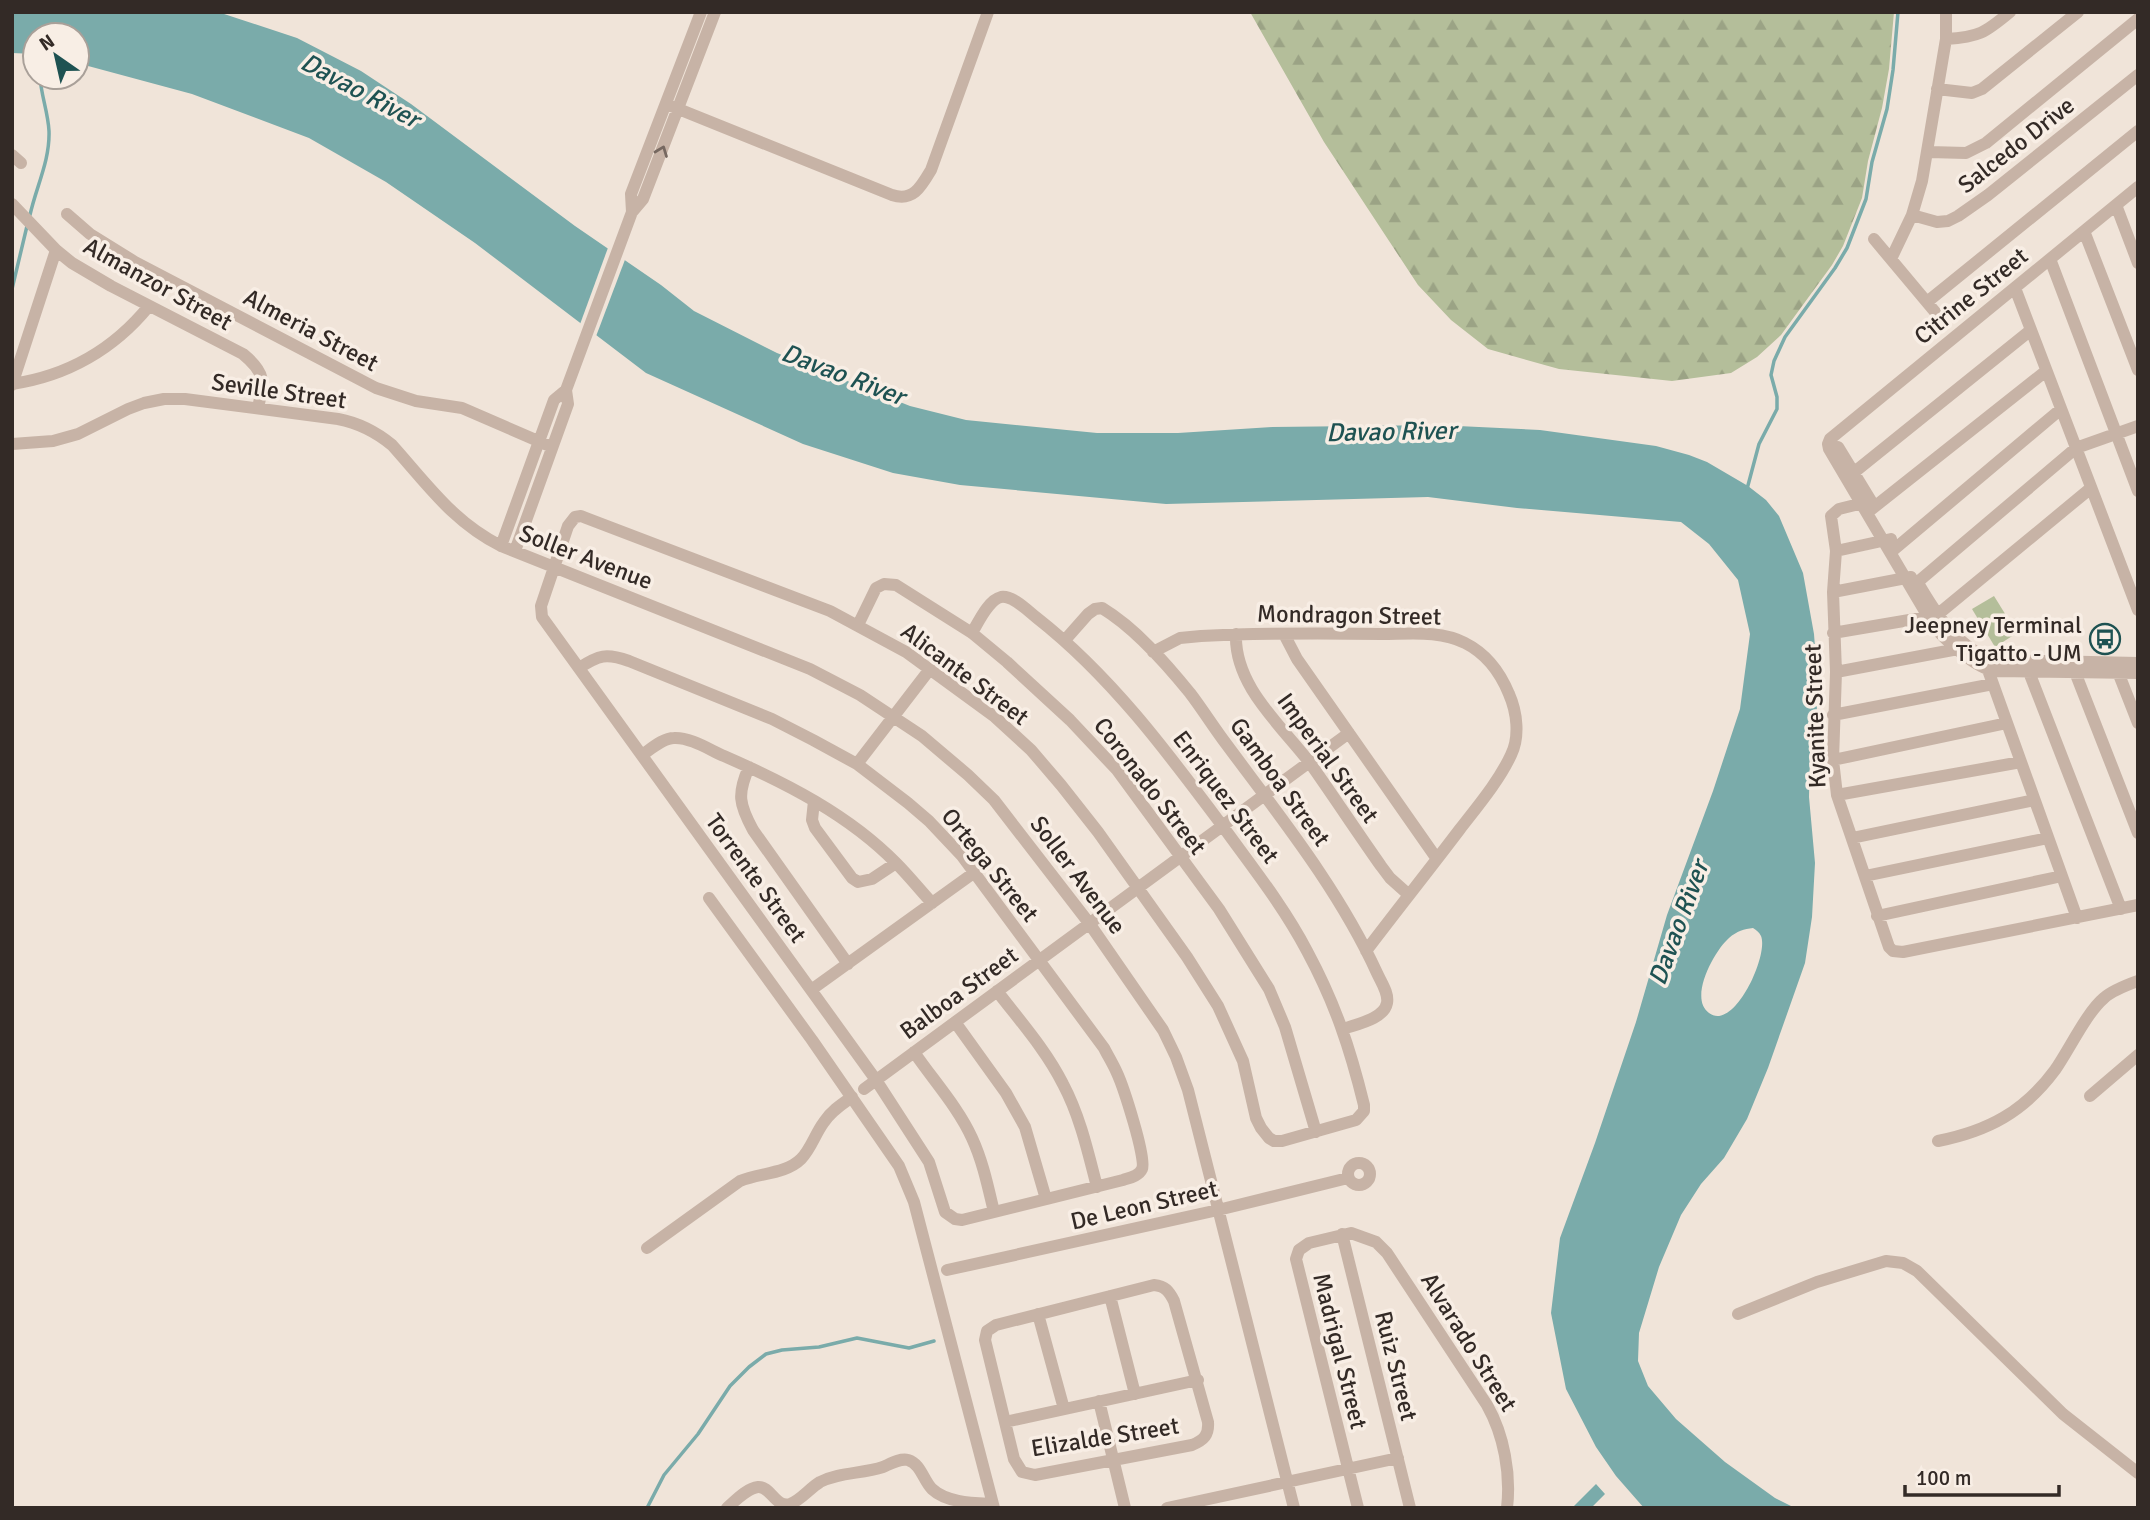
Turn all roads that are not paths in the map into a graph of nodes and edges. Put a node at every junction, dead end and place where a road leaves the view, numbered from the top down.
1 (701, 12) edge
2 (715, 12) edge
3 (988, 12) edge
4 (1946, 12) edge
5 (2010, 12) edge
6 (2078, 12) edge
7 (2138, 19) edge
8 (1946, 39) junction
9 (2138, 75) edge
10 (1937, 89) junction
11 (672, 106) junction
12 (2138, 131) edge
13 (1929, 152) junction
14 (2138, 187) edge
15 (12, 204) edge
16 (2116, 205) junction
17 (67, 214) dead end
18 (1912, 215) junction
19 (2084, 231) junction
20 (1874, 239) dead end
21 (56, 250) junction
22 (2050, 259) junction
23 (1891, 260) junction
24 (2138, 263) edge
25 (2015, 288) junction
26 (1927, 302) junction
27 (149, 306) junction
28 (1941, 319) dead end
29 (2031, 330) junction
30 (2138, 370) edge
31 (2046, 371) junction
32 (12, 385) edge
33 (567, 387) junction
34 (258, 408) junction
35 (2061, 409) junction
36 (2138, 426) edge
37 (2117, 433) junction
38 (538, 443) junction
39 (12, 444) edge
40 (552, 447) junction
41 (2076, 448) junction
42 (1850, 475) junction
43 (2091, 488) junction
44 (2138, 491) edge
45 (1869, 506) junction
46 (1891, 545) junction
47 (501, 546) junction
48 (515, 551) junction
49 (1836, 551) junction
50 (554, 567) junction
51 (1912, 581) junction
52 (1833, 592) junction
53 (2138, 611) edge
54 (1932, 616) junction
55 (858, 625) junction
56 (972, 633) junction
57 (1833, 633) junction
58 (1236, 634) junction
59 (1284, 634) junction
60 (1065, 640) junction
61 (1958, 649) junction
62 (1153, 652) junction
63 (2138, 663) edge
64 (579, 668) junction
65 (930, 669) junction
66 (1988, 670) junction
67 (2029, 672) junction
68 (2075, 672) junction
69 (2118, 672) junction
70 (1836, 673) junction
71 (2138, 673) edge
72 (1993, 684) junction
73 (1833, 715) junction
74 (894, 716) junction
75 (2007, 723) junction
76 (2138, 723) edge
77 (1349, 733) junction
78 (642, 755) junction
79 (1833, 760) junction
80 (1309, 762) junction
81 (2021, 762) junction
82 (857, 764) junction
83 (749, 767) junction
84 (1265, 795) junction
85 (1837, 795) junction
86 (2034, 800) junction
87 (814, 801) junction
88 (1222, 826) junction
89 (2138, 832) edge
90 (1852, 838) junction
91 (2048, 838) junction
92 (1181, 856) junction
93 (1437, 859) junction
94 (896, 863) junction
95 (975, 872) junction
96 (1865, 876) junction
97 (2062, 876) junction
98 (1138, 888) junction
99 (1409, 895) junction
100 (709, 898) dead end
101 (932, 903) junction
102 (2138, 905) edge
103 (2121, 909) junction
104 (1877, 916) junction
105 (2077, 918) junction
106 (1089, 923) junction
107 (1366, 951) junction
108 (1039, 960) junction
109 (848, 964) junction
110 (2138, 981) edge
111 (811, 990) junction
112 (997, 991) junction
113 (955, 1022) junction
114 (1343, 1029) junction
115 (914, 1052) junction
116 (2138, 1055) edge
117 (876, 1080) junction
118 (864, 1088) dead end
119 (2090, 1096) dead end
120 (852, 1097) junction
121 (1316, 1132) junction
122 (1938, 1141) dead end
123 (1348, 1178) dead end
124 (1097, 1187) junction
125 (1046, 1199) junction
126 (1218, 1210) junction
127 (994, 1212) junction
128 (1342, 1234) junction
129 (647, 1248) dead end
130 (947, 1270) dead end
131 (1110, 1296) junction
132 (1038, 1314) junction
133 (1738, 1314) dead end
134 (1198, 1380) junction
135 (1135, 1394) junction
136 (1100, 1401) junction
137 (1064, 1409) junction
138 (1004, 1422) junction
139 (1398, 1458) junction
140 (1114, 1460) junction
141 (1348, 1469) junction
142 (2138, 1473) edge
143 (1287, 1482) junction
144 (1228, 1494) junction
145 (994, 1506) edge
146 (727, 1508) edge
147 (1125, 1508) edge
148 (1167, 1508) edge
149 (1232, 1508) edge
150 (1294, 1508) edge
151 (1358, 1508) edge
152 (1410, 1508) edge
153 (1507, 1508) edge

1 - 11 street
2 - 11 street
3 - 11 street
4 - 8 street
5 - 8 street
6 - 10 street
7 - 13 street
8 - 10 street
9 - 18 street, Salcedo Drive
10 - 13 street
11 - 33 street
12 - 26 street
13 - 18 street
14 - 16 street, Citrine Street
15 - 21 street, Almanzor Street
16 - 19 street, Citrine Street
16 - 24 street
17 - 38 street, Almeria Street
18 - 23 street
19 - 22 street, Citrine Street
19 - 30 street
20 - 23 street
21 - 27 street, Almanzor Street
21 - 32 street
22 - 25 street, Citrine Street
22 - 37 street
23 - 26 street
25 - 29 street
25 - 42 street, Citrine Street
26 - 28 street
27 - 32 street
27 - 34 street, Almanzor Street
29 - 31 street
29 - 42 street
31 - 35 street
31 - 45 street
33 - 38 street
33 - 40 street
34 - 39 street, Seville Street
34 - 47 street, Seville Street
35 - 41 street
35 - 46 street
36 - 37 street
37 - 41 street
37 - 44 street
38 - 40 street, Almeria Street
38 - 47 street
40 - 48 street
41 - 43 street
41 - 51 street
42 - 45 street
43 - 53 street
43 - 54 street
45 - 46 street
45 - 49 street, Kyanite Street
46 - 49 street
46 - 51 street
47 - 48 street, Soller Avenue
48 - 50 street, Soller Avenue
49 - 52 street, Kyanite Street
50 - 55 street, Alicante Street
50 - 64 street, Torrente Street
50 - 74 street, Soller Avenue
51 - 52 street
51 - 54 street
52 - 57 street, Kyanite Street
54 - 57 street
54 - 61 street
54 - 63 street
55 - 56 street, Coronado Street
55 - 65 street, Alicante Street
56 - 60 street, Enriquez Street
56 - 92 street, Coronado Street
57 - 70 street, Kyanite Street
58 - 59 street, Mondragon Street
58 - 62 street, Mondragon Street
58 - 80 street, Imperial Street
59 - 77 street
59 - 93 street, Mondragon Street
60 - 62 street, Gamboa Street
60 - 88 street, Enriquez Street
61 - 66 street
61 - 70 street
62 - 84 street, Gamboa Street
64 - 78 street, Torrente Street
64 - 82 street, Ortega Street
65 - 74 street
65 - 98 street, Alicante Street
66 - 67 street
66 - 72 street
67 - 68 street
67 - 103 street
68 - 69 street
68 - 89 street
69 - 71 street
69 - 76 street
70 - 73 street, Kyanite Street
72 - 73 street
72 - 75 street
73 - 79 street, Kyanite Street
74 - 82 street
74 - 106 street, Soller Avenue
75 - 79 street
75 - 81 street
77 - 80 street, Balboa Street
77 - 93 street
78 - 83 street
78 - 111 street, Torrente Street
79 - 85 street, Kyanite Street
80 - 84 street, Balboa Street
80 - 99 street, Imperial Street
81 - 85 street
81 - 86 street
82 - 95 street, Ortega Street
83 - 87 street
83 - 109 street
84 - 88 street, Balboa Street
84 - 107 street, Gamboa Street
85 - 90 street, Kyanite Street
86 - 90 street
86 - 91 street
87 - 94 street
87 - 94 street
88 - 92 street, Balboa Street
88 - 114 street, Enriquez Street
90 - 96 street, Kyanite Street
91 - 96 street
91 - 97 street
92 - 98 street, Balboa Street
92 - 121 street, Coronado Street
93 - 99 street, Mondragon Street
94 - 101 street
95 - 101 street
95 - 108 street, Ortega Street
96 - 104 street, Kyanite Street
97 - 104 street
97 - 105 street
98 - 106 street, Balboa Street
98 - 121 street, Alicante Street
99 - 107 street, Mondragon Street
100 - 120 street
101 - 109 street
102 - 103 street
103 - 105 street
104 - 105 street, Kyanite Street
106 - 108 street, Balboa Street
106 - 126 street, Soller Avenue
107 - 114 street, Gamboa Street
108 - 112 street, Balboa Street
108 - 124 street, Ortega Street
109 - 111 street
110 - 122 street
111 - 117 street, Torrente Street
112 - 113 street, Balboa Street
112 - 124 street
113 - 115 street, Balboa Street
113 - 125 street
114 - 121 street, Enriquez Street
115 - 117 street, Balboa Street
115 - 127 street
116 - 119 street
117 - 118 street, Balboa Street
117 - 127 street, Torrente Street
120 - 129 street
120 - 145 street
123 - 126 street, De Leon Street
124 - 125 street
125 - 127 street
126 - 130 street, De Leon Street
126 - 143 street, Soller Avenue
128 - 139 street, Ruiz Street
128 - 141 street, Madrigal Street
128 - 153 street, Alvarado Street
131 - 132 street, Elizalde Street
131 - 134 street, Elizalde Street
131 - 135 street
132 - 137 street
132 - 138 street, Elizalde Street
133 - 142 street
134 - 135 street
134 - 140 street, Elizalde Street
135 - 136 street
136 - 137 street
136 - 140 street
137 - 138 street
138 - 140 street, Elizalde Street
139 - 141 street
139 - 152 street, Ruiz Street
140 - 147 street
141 - 143 street
141 - 151 street, Madrigal Street
143 - 144 street
143 - 150 street, Soller Avenue
144 - 148 street
144 - 149 street
145 - 146 street

